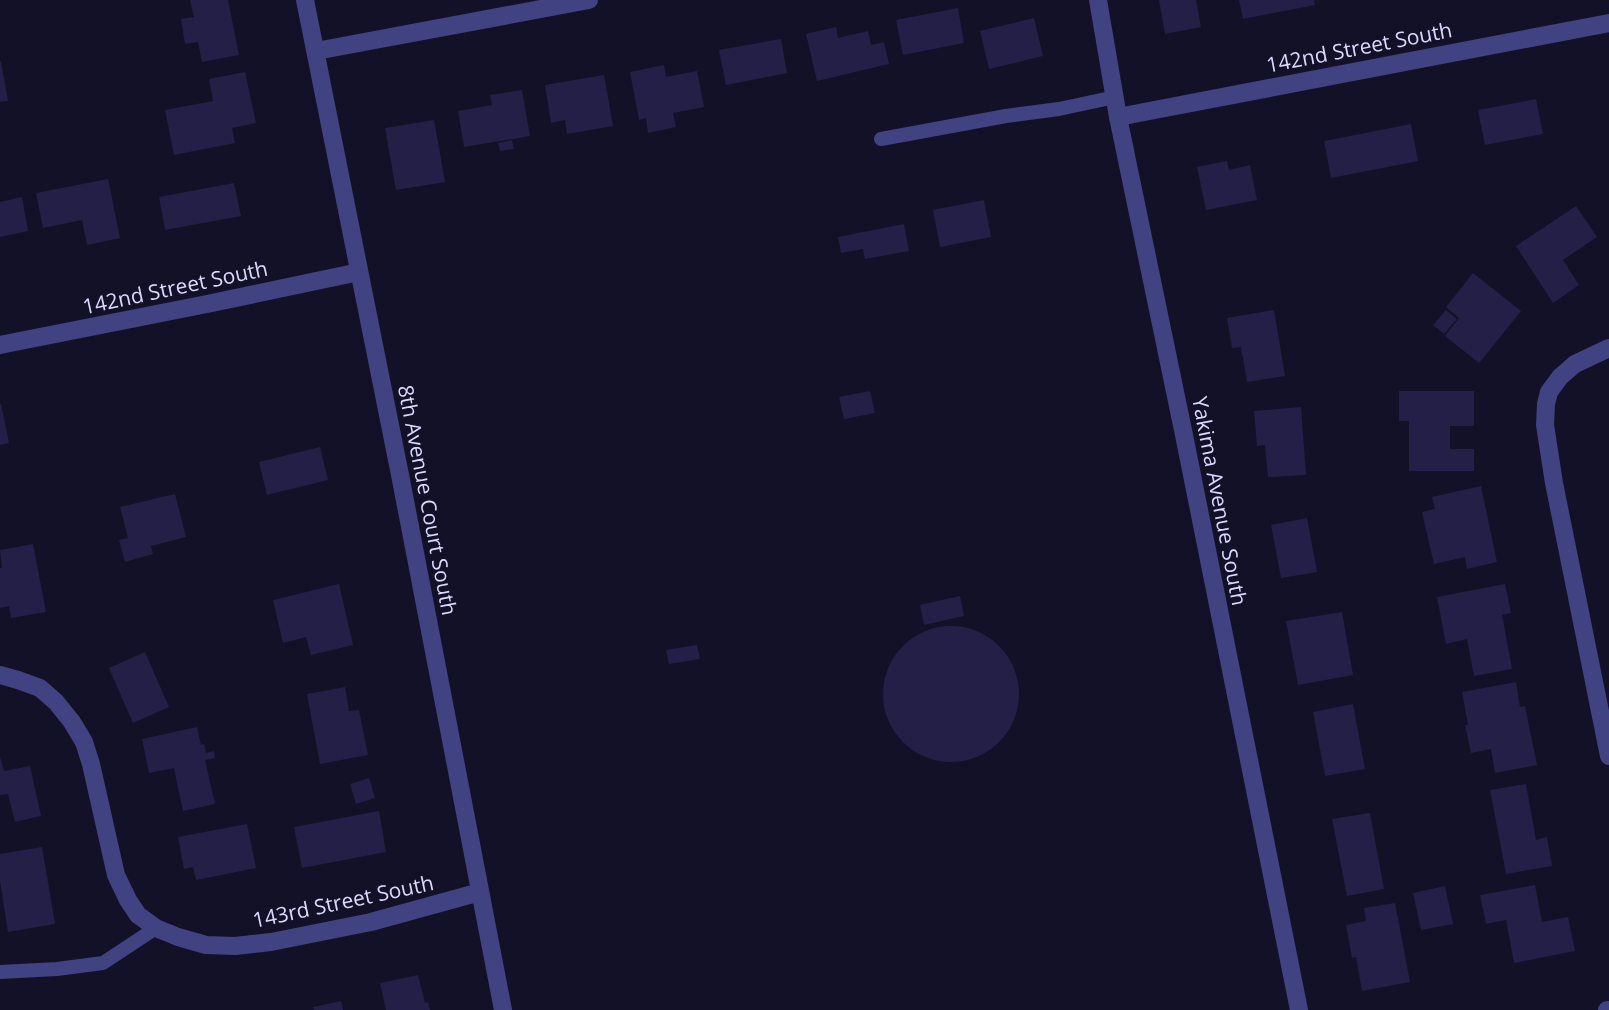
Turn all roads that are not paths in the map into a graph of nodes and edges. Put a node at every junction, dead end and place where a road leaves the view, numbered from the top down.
1 (305, 0) edge
2 (589, 0) edge
3 (1098, 0) edge
4 (1609, 23) edge
5 (316, 51) junction
6 (1115, 97) junction
7 (1118, 117) junction
8 (881, 139) dead end
9 (359, 271) junction
10 (0, 345) edge
11 (1609, 348) edge
12 (0, 675) edge
13 (1609, 756) edge
14 (480, 892) junction
15 (156, 928) junction
16 (0, 972) edge
17 (503, 1010) edge
18 (1299, 1010) edge

1 - 5 street, 8th Avenue Court South
2 - 5 street
3 - 6 street, Yakima Avenue South
4 - 7 street, 142nd Street South
5 - 9 street, 8th Avenue Court South
6 - 7 street, Yakima Avenue South
6 - 8 lane
7 - 18 street, Yakima Avenue South
9 - 10 street, 142nd Street South
9 - 14 street, 8th Avenue Court South
11 - 13 street
12 - 15 street, 143rd Street South
14 - 15 street, 143rd Street South
14 - 17 street, 8th Avenue Court South
15 - 16 lane

